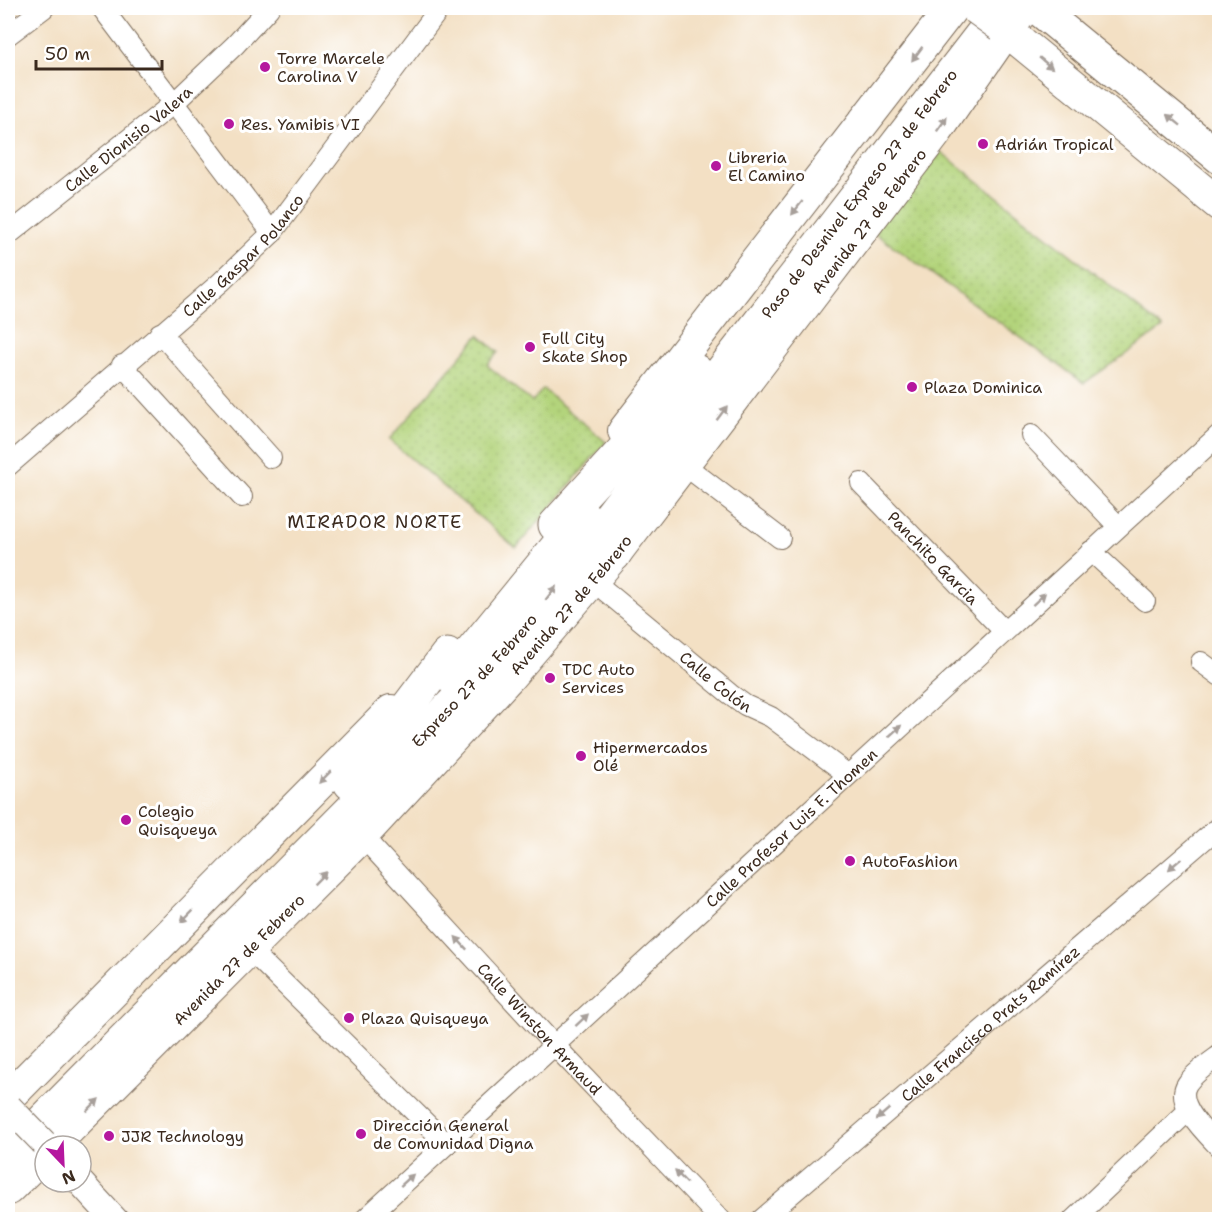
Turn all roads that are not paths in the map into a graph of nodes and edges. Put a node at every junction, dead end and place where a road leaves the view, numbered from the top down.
1 (44, 8) edge
2 (102, 8) edge
3 (269, 8) edge
4 (440, 8) edge
5 (952, 8) edge
6 (1037, 8) edge
7 (998, 14) edge
8 (8, 35) edge
9 (174, 103) junction
10 (1220, 158) edge
11 (1220, 206) edge
12 (272, 233) junction
13 (8, 235) edge
14 (160, 333) junction
15 (122, 365) junction
16 (705, 376) junction
17 (1220, 434) edge
18 (1031, 435) dead end
19 (271, 458) dead end
20 (683, 464) junction
21 (8, 466) edge
22 (861, 483) dead end
23 (242, 497) dead end
24 (1118, 526) junction
25 (550, 530) junction
26 (780, 538) dead end
27 (1091, 551) junction
28 (614, 555) junction
29 (591, 580) junction
30 (1145, 601) dead end
31 (1004, 631) junction
32 (447, 655) junction
33 (1201, 662) dead end
34 (1220, 676) edge
35 (500, 688) junction
36 (847, 774) junction
37 (360, 787) junction
38 (1220, 826) edge
39 (362, 836) junction
40 (249, 949) junction
41 (199, 950) junction
42 (555, 1046) junction
43 (1220, 1055) edge
44 (8, 1110) edge
45 (1188, 1111) junction
46 (33, 1134) edge
47 (60, 1134) edge
48 (447, 1144) junction
49 (1220, 1148) edge
50 (8, 1156) edge
51 (33, 1162) edge
52 (8, 1189) edge
53 (91, 1194) edge
54 (1076, 1218) edge
55 (115, 1220) edge
56 (364, 1220) edge
57 (722, 1220) edge
58 (761, 1220) edge

1 - 8 street
2 - 9 street
3 - 9 street, Calle Dionisio Valera
4 - 12 street, Calle Gaspar Polanco
5 -> 25 main road
10 -> 6 main road
7 -> 11 main road
7 - 16 highway, Paso de Desnivel Expreso 27 de Febrero
20 -> 7 main road, Avenida 27 de Febrero
9 - 12 street
9 - 13 street, Calle Dionisio Valera
12 - 14 street, Calle Gaspar Polanco
14 - 15 street, Calle Gaspar Polanco
14 - 19 street
15 - 21 street, Calle Gaspar Polanco
15 - 23 street
16 - 25 highway
16 - 28 highway
16 - 37 highway, Expreso 27 de Febrero
17 - 24 street, Calle Profesor Luis F. Thomen
18 - 24 street
20 - 26 street
20 - 28 main road, Avenida 27 de Febrero
22 - 31 street, Panchito Garcia
24 - 27 street, Calle Profesor Luis F. Thomen
25 - 32 main road
27 - 30 street
31 -> 27 street, Calle Profesor Luis F. Thomen
28 - 29 main road, Avenida 27 de Febrero
35 -> 29 main road, Avenida 27 de Febrero
29 - 36 street, Calle Colón
36 -> 31 street, Calle Profesor Luis F. Thomen
32 - 37 highway
32 -> 44 main road
33 - 34 street
35 - 37 highway
35 - 39 main road, Avenida 27 de Febrero
42 -> 36 street, Calle Profesor Luis F. Thomen
37 - 41 highway, Expreso 27 de Febrero
38 -> 58 street, Calle Francisco Prats Ramírez
40 -> 39 main road, Avenida 27 de Febrero
42 -> 39 street, Calle Winston Armaud
47 -> 40 main road, Avenida 27 de Febrero
40 - 48 street
41 - 44 highway
41 - 50 highway
42 - 48 street, Calle Profesor Luis F. Thomen
57 -> 42 street, Calle Winston Armaud
43 - 45 street
44 - 46 street, bridge
45 - 49 street
45 - 54 street
56 -> 48 street, Calle Profesor Luis F. Thomen
51 - 52 main road, Avenida 27 de Febrero
53 - 55 street

